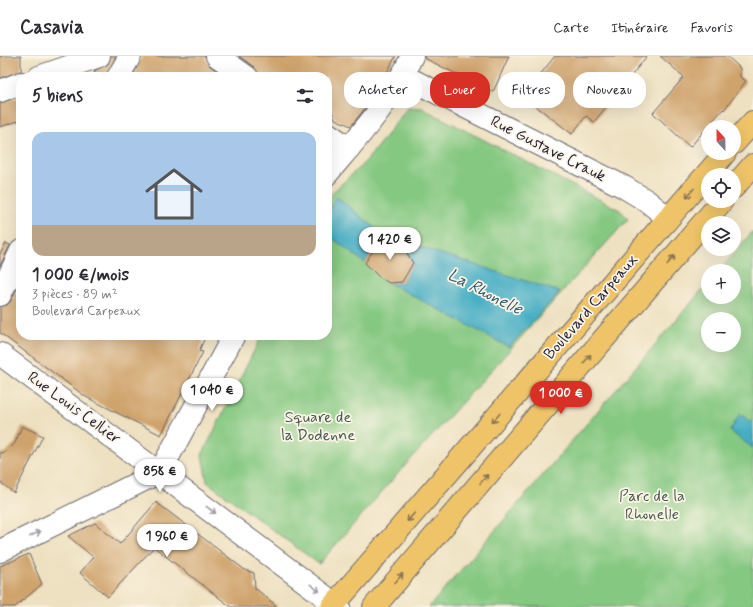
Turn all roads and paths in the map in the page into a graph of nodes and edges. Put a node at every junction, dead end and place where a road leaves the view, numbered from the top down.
1 (99, 56) edge
2 (130, 56) edge
3 (217, 56) edge
4 (412, 56) edge
5 (53, 72) edge
6 (121, 72) edge
7 (240, 72) edge
8 (404, 72) edge
9 (16, 85) edge
10 (422, 85) edge
11 (0, 91) edge
12 (381, 108) edge
13 (753, 122) edge
14 (741, 135) edge
15 (332, 136) edge
16 (349, 148) junction
17 (719, 160) edge
18 (753, 165) edge
19 (332, 168) edge
20 (741, 179) edge
21 (716, 208) edge
22 (668, 218) junction
23 (16, 261) edge
24 (0, 295) edge
25 (231, 340) edge
26 (0, 354) edge
27 (160, 472) junction
28 (0, 551) edge
29 (336, 606) edge
30 (374, 607) edge

1 - 5 street
2 - 6 street
3 - 7 street
4 - 8 street
9 - 11 street
10 - 22 street, Rue Gustave Crauk
12 - 16 street
13 - 14 main road
15 - 16 street
16 - 19 street
17 -> 22 main road, Boulevard Carpeaux
18 - 20 main road
30 -> 21 main road, Boulevard Carpeaux
22 -> 29 main road, Boulevard Carpeaux
23 - 24 street
25 - 27 street
26 - 27 street, Rue Louis Cellier
28 -> 27 street
27 -> 29 street, Rue Louis Cellier

